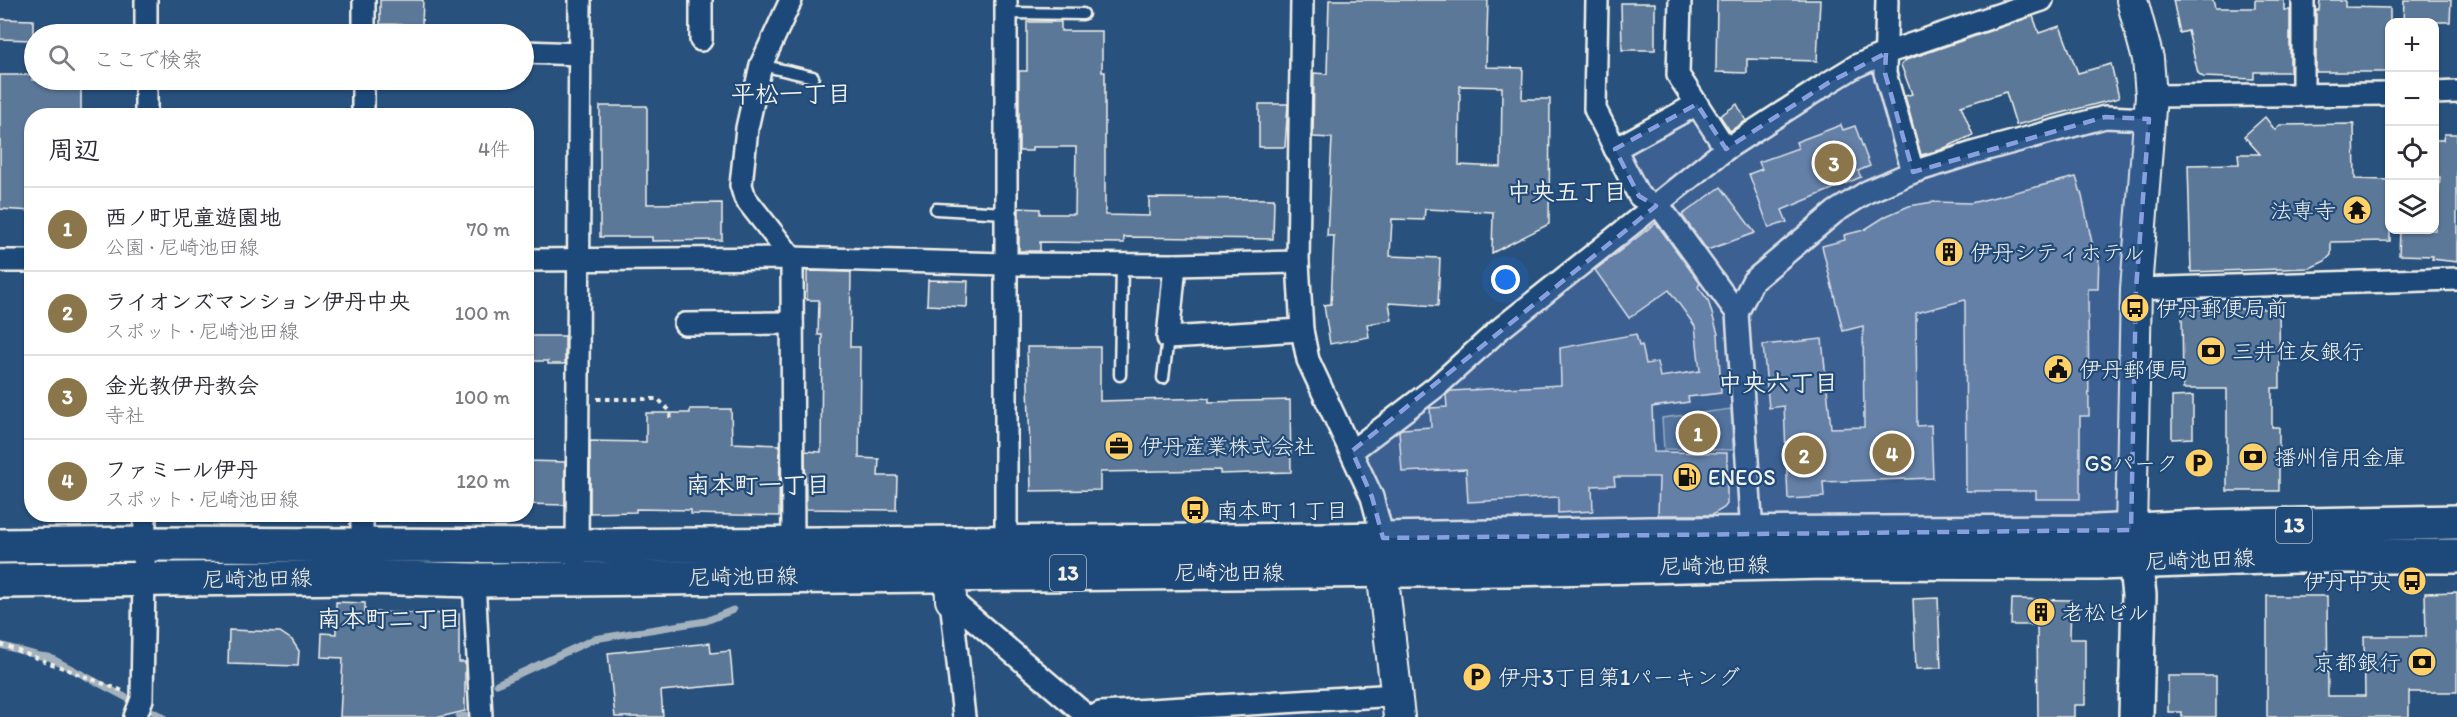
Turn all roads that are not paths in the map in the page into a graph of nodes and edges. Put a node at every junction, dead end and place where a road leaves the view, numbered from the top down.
1 (146, 0) edge
2 (364, 0) edge
3 (580, 0) edge
4 (701, 0) edge
5 (791, 0) edge
6 (1302, 0) edge
7 (1597, 0) edge
8 (1680, 0) edge
9 (1887, 0) edge
10 (2042, 0) edge
11 (2132, 0) edge
12 (2303, 0) edge
13 (1006, 7) edge
14 (1083, 14) dead end
15 (146, 24) edge
16 (364, 24) edge
17 (702, 40) dead end
18 (534, 52) edge
19 (1886, 53) junction
20 (580, 54) junction
21 (761, 65) junction
22 (813, 77) dead end
23 (146, 90) edge
24 (363, 90) edge
25 (2457, 92) edge
26 (2439, 93) edge
27 (2385, 94) edge
28 (2303, 95) junction
29 (1697, 104) junction
30 (2150, 107) junction
31 (146, 108) edge
32 (363, 108) edge
33 (1615, 149) junction
34 (1726, 149) junction
35 (1913, 172) junction
36 (1656, 206) junction
37 (936, 209) dead end
38 (1005, 213) junction
39 (792, 258) junction
40 (534, 260) edge
41 (579, 260) junction
42 (0, 261) edge
43 (24, 261) edge
44 (1298, 262) junction
45 (1005, 264) junction
46 (1122, 264) junction
47 (1175, 265) junction
48 (2457, 279) edge
49 (2136, 289) junction
50 (1737, 313) junction
51 (792, 323) junction
52 (685, 324) dead end
53 (1302, 330) junction
54 (1167, 338) junction
55 (1120, 375) dead end
56 (1163, 378) dead end
57 (1352, 451) junction
58 (2457, 522) edge
59 (145, 529) edge
60 (362, 530) edge
61 (1752, 532) junction
62 (794, 543) junction
63 (2134, 545) junction
64 (0, 546) edge
65 (577, 546) junction
66 (1383, 554) junction
67 (2457, 556) edge
68 (1006, 558) junction
69 (1737, 564) junction
70 (793, 575) junction
71 (362, 577) junction
72 (577, 578) junction
73 (145, 580) junction
74 (474, 580) junction
75 (0, 581) edge
76 (951, 587) junction
77 (1398, 706) edge
78 (139, 708) edge
79 (481, 717) edge
80 (964, 717) edge
81 (1088, 717) edge
82 (1093, 717) edge
83 (2136, 717) edge

1 - 15 street
2 - 16 street
3 - 20 street
4 - 17 street
5 - 21 street
6 - 44 street
7 - 33 street
8 - 29 street
9 - 19 street
10 - 19 street
11 - 30 main road
12 - 28 street
13 - 14 lane
13 - 38 street
18 - 20 street
19 - 34 street
19 - 35 street
20 - 41 street
21 - 22 lane
21 - 39 street
23 - 31 street
24 - 32 street
25 - 26 street
27 - 28 street
28 - 30 street
29 - 33 street
29 - 34 street
30 - 35 street
30 - 49 main road
33 - 36 street
34 - 36 street
35 - 50 street
36 - 50 street
36 - 57 street
37 - 38 lane
38 - 45 street
39 - 41 street
39 - 45 street
39 - 51 street
40 - 41 street
41 - 65 street
42 - 43 street
44 - 47 street
44 - 53 street
45 - 46 street
45 - 68 street
46 - 47 street
46 - 55 lane
47 - 54 street
48 - 49 street
49 - 63 main road
50 - 61 street
51 - 52 street
51 - 62 street
53 - 54 street
53 - 57 street
54 - 56 lane
57 - 66 street
58 - 63 main road, 尼崎池田線 / 13
59 - 60 main road, 尼崎池田線 / 13
59 - 64 main road, 尼崎池田線 / 13
59 - 73 street
60 - 65 main road, 尼崎池田線 / 13
60 - 71 street
61 - 63 main road, 尼崎池田線 / 13
61 - 66 main road, 尼崎池田線 / 13
61 - 69 street
62 - 65 main road, 尼崎池田線 / 13
62 - 68 main road, 尼崎池田線 / 13
62 - 70 street
63 - 67 main road, 尼崎池田線 / 13
63 - 69 main road, 尼崎池田線 / 13
63 - 83 main road
65 - 72 street
66 - 68 main road, 尼崎池田線 / 13
66 - 69 main road, 尼崎池田線 / 13
66 - 77 main road
68 - 76 main road, 尼崎池田線 / 13
70 - 72 main road, 尼崎池田線 / 13
70 - 76 main road, 尼崎池田線 / 13
71 - 73 main road, 尼崎池田線 / 13
71 - 74 main road, 尼崎池田線 / 13
72 - 74 main road, 尼崎池田線 / 13
73 - 75 main road, 尼崎池田線 / 13
73 - 78 street
74 - 79 street
76 - 80 street
76 - 81 street
77 - 82 street

